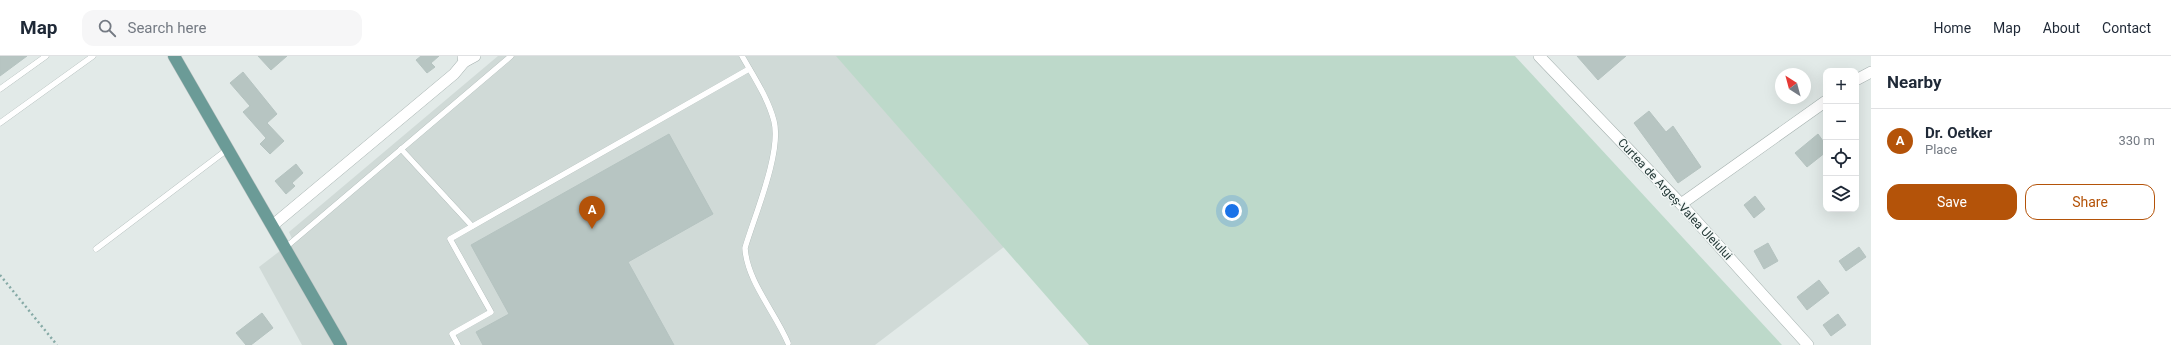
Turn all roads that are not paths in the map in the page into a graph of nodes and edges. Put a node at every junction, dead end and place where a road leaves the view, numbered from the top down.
1 (46, 56) edge
2 (93, 56) edge
3 (174, 56) edge
4 (475, 56) edge
5 (511, 56) edge
6 (742, 56) edge
7 (1539, 56) edge
8 (464, 59) edge
9 (749, 68) junction
10 (1871, 72) edge
11 (1859, 78) edge
12 (0, 89) edge
13 (1823, 103) edge
14 (0, 123) edge
15 (228, 149) junction
16 (401, 149) junction
17 (1681, 204) junction
18 (273, 225) junction
19 (472, 226) junction
20 (286, 247) junction
21 (96, 249) dead end
22 (787, 344) edge
23 (341, 345) edge
24 (458, 345) edge
25 (1808, 345) edge

1 - 12 lane
2 - 14 lane
3 - 15 main road
4 - 8 street
5 - 16 lane
6 - 9 lane
7 - 17 street, Curtea de Argeș-Valea Uleiului
8 - 18 street
9 - 19 lane
9 - 22 lane
10 - 11 street
13 - 17 street
15 - 18 main road
15 - 21 lane
16 - 19 lane
16 - 20 lane
17 - 25 street, Curtea de Argeș-Valea Uleiului
18 - 20 main road
19 - 24 lane
20 - 23 main road

